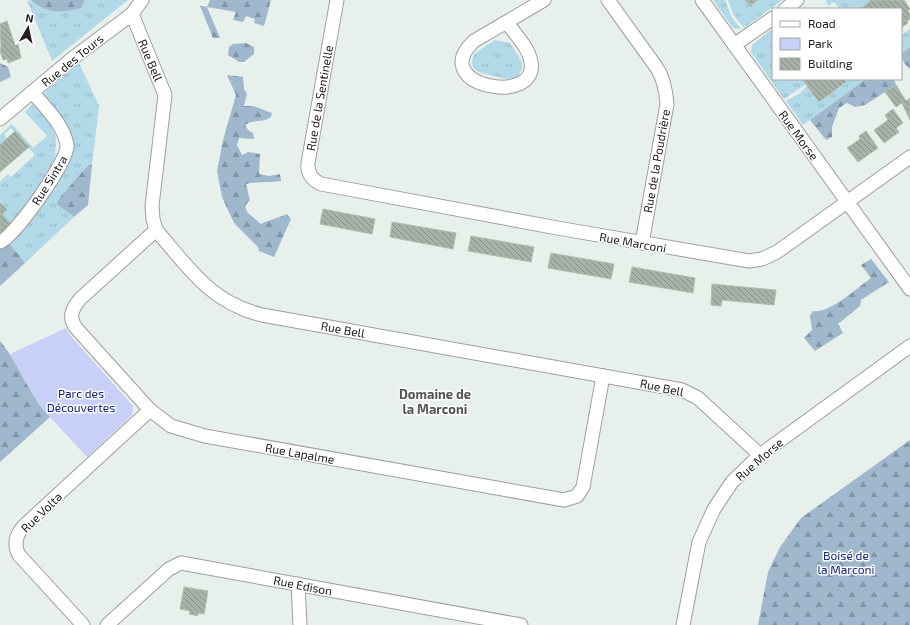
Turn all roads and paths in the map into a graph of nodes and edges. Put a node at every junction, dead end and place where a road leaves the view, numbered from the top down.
1 (142, 0) edge
2 (337, 0) edge
3 (544, 0) edge
4 (608, 0) edge
5 (702, 0) edge
6 (797, 0) edge
7 (786, 8) edge
8 (132, 14) junction
9 (772, 19) edge
10 (507, 23) junction
11 (734, 45) junction
12 (32, 92) junction
13 (0, 119) edge
14 (910, 157) edge
15 (327, 186) joint
16 (847, 202) junction
17 (156, 230) junction
18 (0, 242) edge
19 (642, 243) junction
20 (910, 289) edge
21 (910, 346) edge
22 (603, 376) junction
23 (150, 410) junction
24 (760, 455) junction
25 (298, 584) junction
26 (83, 625) edge
27 (107, 625) edge
28 (300, 625) edge
29 (521, 625) edge
30 (683, 625) edge

1 - 8 street, Rue des Tours
2 - 15 street, Rue de la Sentinelle
3 - 10 street
4 - 19 street, Rue de la Poudrière
5 - 11 street, Rue Morse
6 - 7 street
8 - 12 street, Rue des Tours
8 - 17 street, Rue Bell
9 - 11 street
10 - 10 street
11 - 16 street, Rue Morse
12 - 13 street, Rue des Tours
12 - 18 street, Rue Sintra
14 - 16 street, Rue Marconi
15 - 19 street, Rue Marconi
16 - 19 street, Rue Marconi
16 - 20 street, Rue Morse
17 - 22 street, Rue Bell
17 - 23 street, Rue Lapalme
21 - 24 street, Rue Morse
22 - 23 street, Rue Lapalme
22 - 24 street, Rue Bell
23 - 26 street, Rue Volta
24 - 30 street, Rue Morse
25 - 27 street, Rue Edison
25 - 28 street
25 - 29 street, Rue Edison

